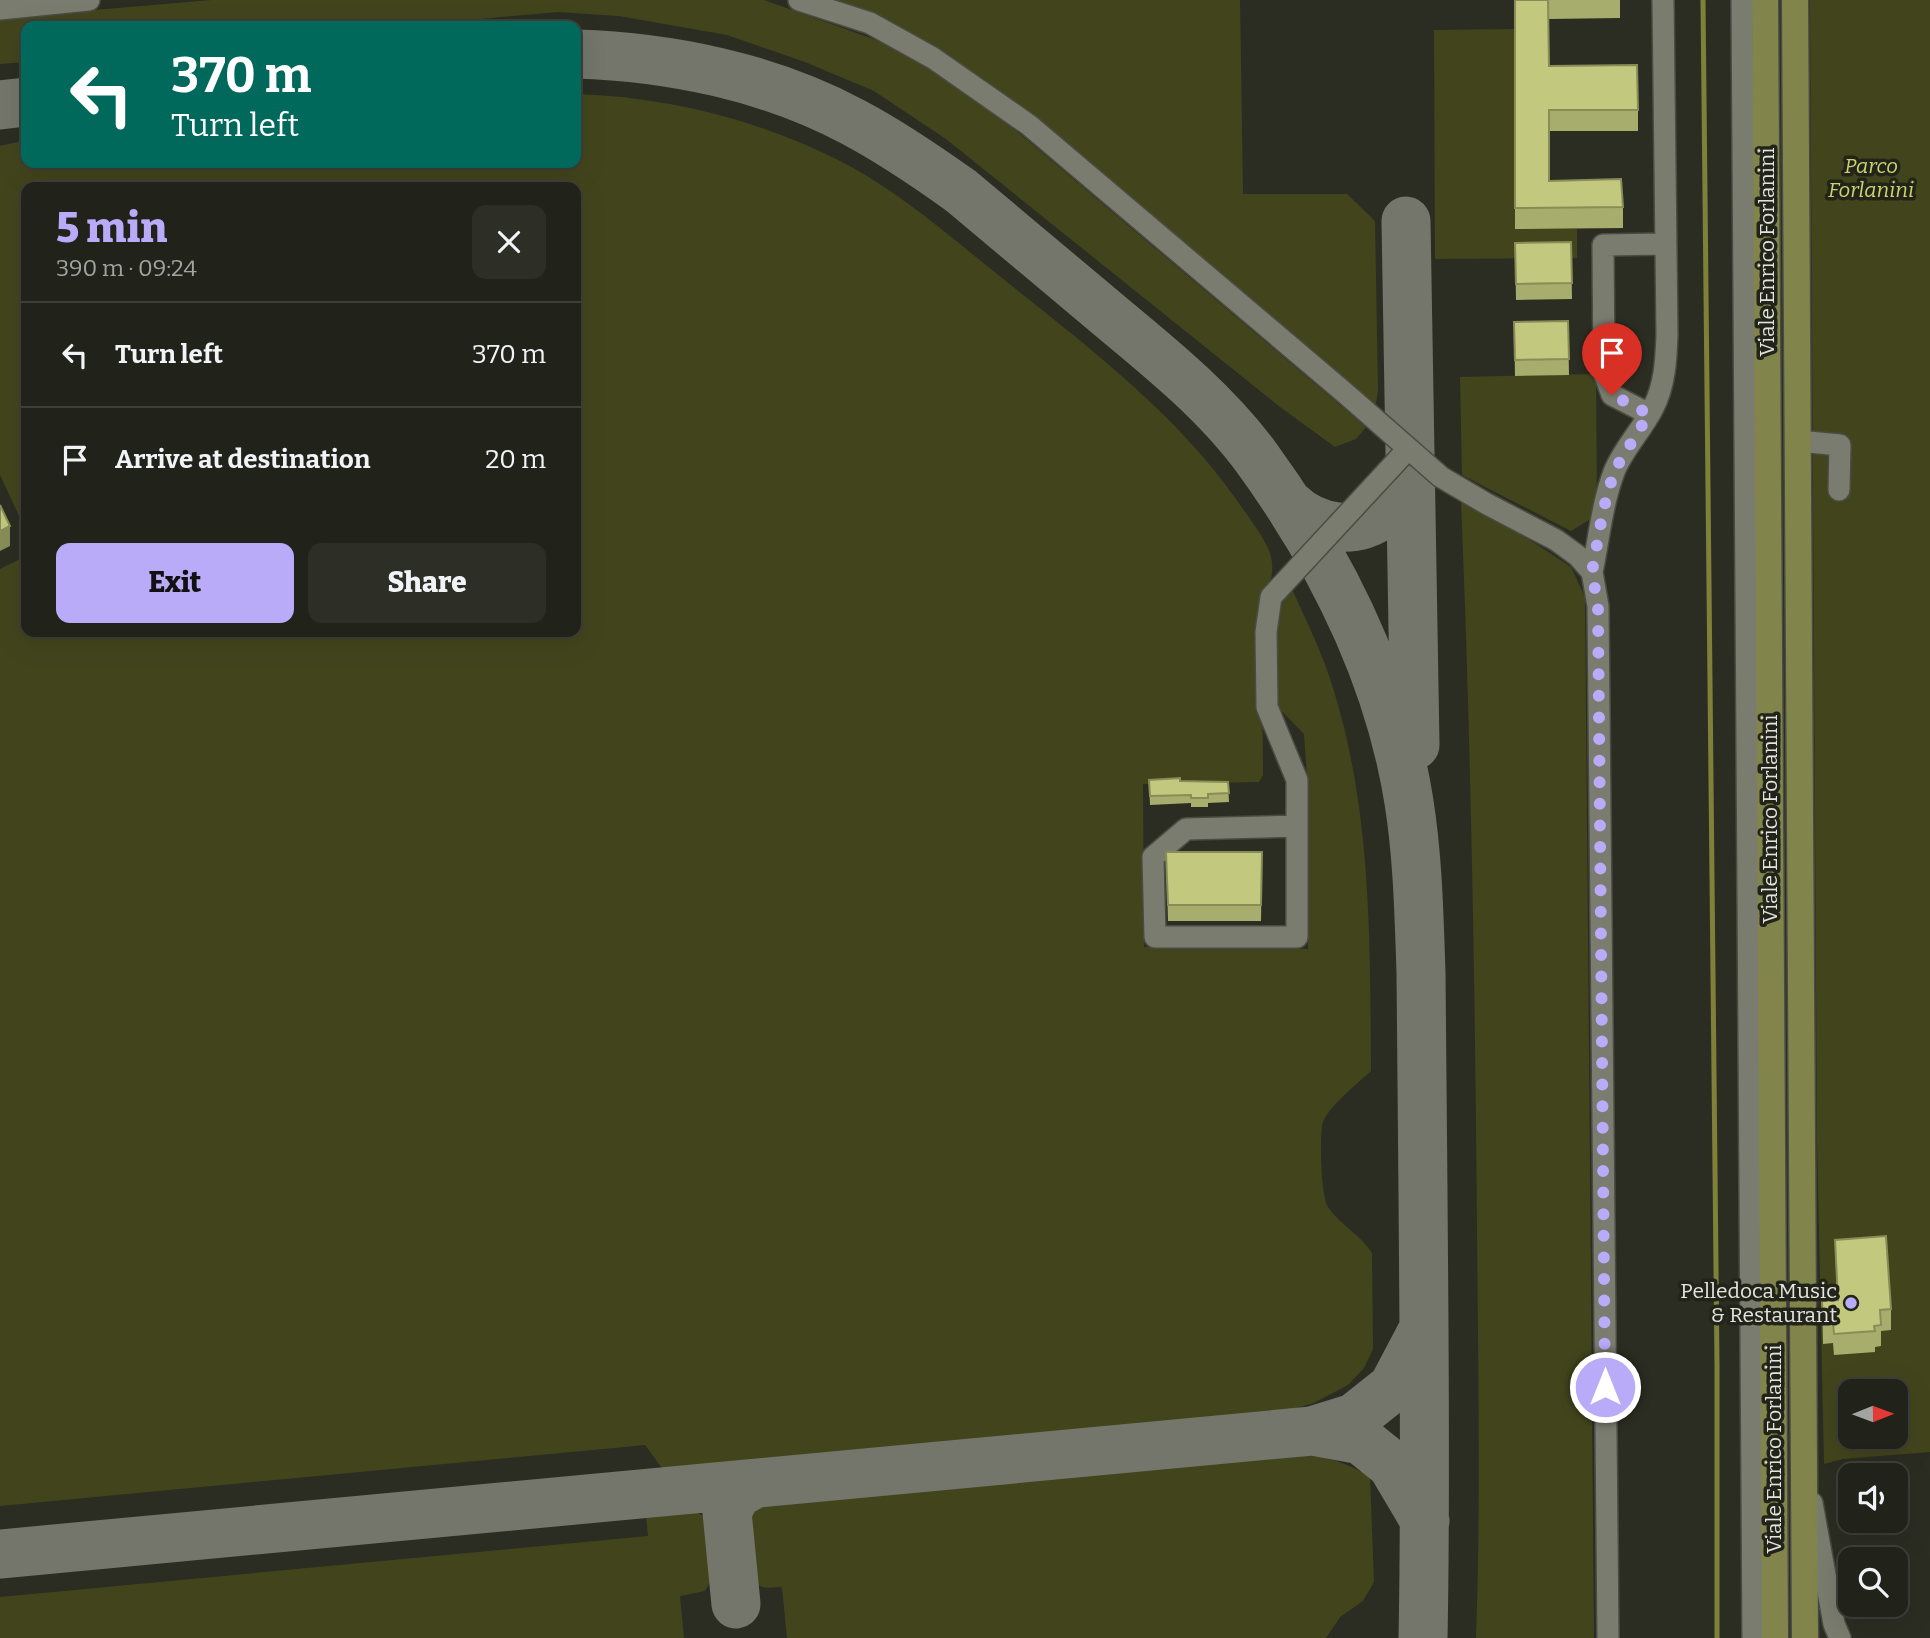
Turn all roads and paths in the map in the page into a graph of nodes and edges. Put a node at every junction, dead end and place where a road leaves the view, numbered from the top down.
1 (89, 0) edge
2 (799, 0) edge
3 (1663, 0) edge
4 (1742, 0) edge
5 (1765, 0) edge
6 (1795, 0) edge
7 (0, 9) edge
8 (1665, 244) junction
9 (1649, 414) junction
10 (1798, 441) junction
11 (1409, 449) junction
12 (1839, 490) dead end
13 (1592, 572) junction
14 (1297, 826) junction
15 (1804, 1467) junction
16 (1608, 1638) edge
17 (1753, 1638) edge
18 (1775, 1638) edge
19 (1805, 1638) edge
20 (1840, 1638) edge

1 - 7 lane
2 - 11 lane
3 - 8 lane
4 - 17 lane
5 - 18 main road, Viale Enrico Forlanini
6 - 10 main road, Viale Enrico Forlanini
8 - 9 lane
8 - 9 lane
9 - 13 lane
10 - 12 lane
10 - 15 main road, Viale Enrico Forlanini
11 - 13 lane
11 - 14 lane
13 - 16 lane
14 - 14 lane
15 - 19 main road, Viale Enrico Forlanini
15 - 20 lane

